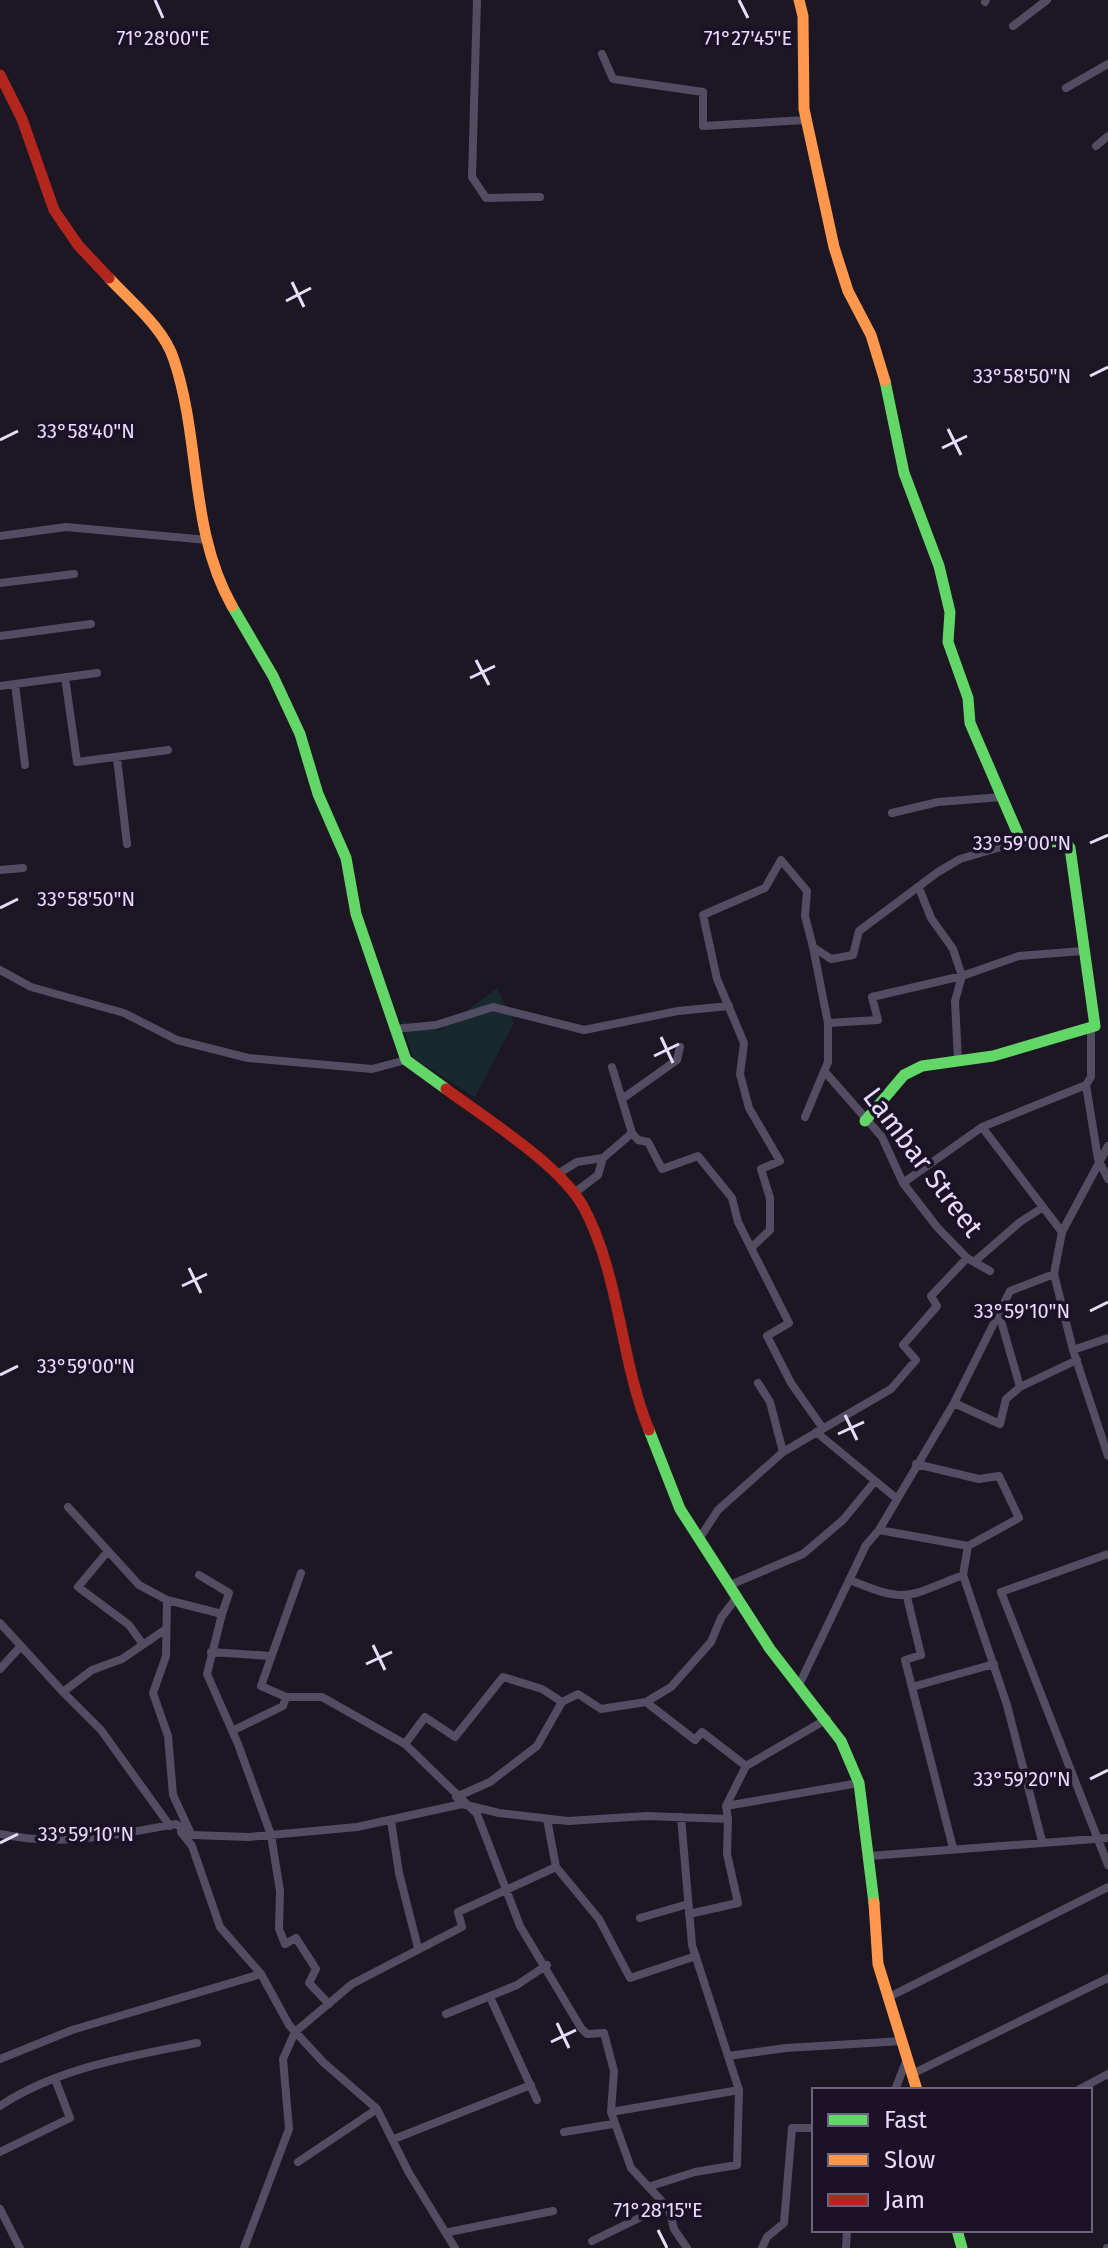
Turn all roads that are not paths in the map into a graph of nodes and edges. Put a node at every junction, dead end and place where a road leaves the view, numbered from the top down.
1 (477, 0) edge
2 (799, 0) edge
3 (1047, 0) edge
4 (1013, 26) dead end
5 (602, 54) dead end
6 (1108, 64) edge
7 (0, 75) edge
8 (1066, 88) dead end
9 (806, 120) junction
10 (1108, 136) edge
11 (1096, 146) dead end
12 (540, 197) dead end
13 (0, 536) edge
14 (207, 540) junction
15 (74, 574) dead end
16 (0, 583) edge
17 (91, 624) dead end
18 (0, 636) edge
19 (97, 673) dead end
20 (65, 677) junction
21 (15, 684) junction
22 (0, 686) edge
23 (168, 750) dead end
24 (117, 758) junction
25 (25, 765) dead end
26 (1002, 797) junction
27 (892, 813) dead end
28 (1021, 841) junction
29 (127, 844) dead end
30 (23, 868) dead end
31 (0, 870) edge
32 (919, 888) junction
33 (813, 947) junction
34 (1082, 951) junction
35 (0, 970) edge
36 (962, 976) junction
37 (729, 1006) junction
38 (828, 1023) junction
39 (395, 1029) junction
40 (1091, 1029) junction
41 (680, 1047) dead end
42 (406, 1060) junction
43 (958, 1061) junction
44 (612, 1067) dead end
45 (826, 1073) junction
46 (1086, 1085) junction
47 (622, 1099) junction
48 (805, 1117) dead end
49 (865, 1121) junction
50 (982, 1127) junction
51 (632, 1133) junction
52 (1108, 1146) edge
53 (603, 1158) junction
54 (1098, 1159) junction
55 (556, 1175) junction
56 (1108, 1179) edge
57 (903, 1183) junction
58 (573, 1194) junction
59 (1042, 1208) junction
60 (1062, 1232) junction
61 (751, 1248) junction
62 (971, 1260) junction
63 (990, 1271) dead end
64 (1054, 1274) junction
65 (999, 1313) junction
66 (1108, 1338) edge
67 (1073, 1350) junction
68 (1077, 1360) junction
69 (758, 1383) dead end
70 (1020, 1387) junction
71 (954, 1403) junction
72 (819, 1430) junction
73 (783, 1452) junction
74 (1108, 1455) edge
75 (916, 1464) junction
76 (875, 1481) junction
77 (896, 1498) junction
78 (68, 1507) dead end
79 (879, 1530) junction
80 (701, 1536) junction
81 (968, 1546) junction
82 (108, 1551) junction
83 (1108, 1554) edge
84 (301, 1573) dead end
85 (199, 1575) dead end
86 (963, 1575) junction
87 (850, 1580) junction
88 (730, 1585) junction
89 (737, 1597) junction
90 (907, 1597) junction
91 (167, 1600) junction
92 (222, 1614) junction
93 (0, 1623) edge
94 (166, 1629) junction
95 (142, 1643) junction
96 (20, 1647) junction
97 (211, 1652) junction
98 (271, 1656) junction
99 (994, 1664) junction
100 (0, 1669) edge
101 (798, 1687) junction
102 (912, 1687) junction
103 (63, 1692) junction
104 (286, 1697) junction
105 (562, 1702) junction
106 (646, 1702) junction
107 (827, 1719) junction
108 (232, 1731) junction
109 (405, 1744) junction
110 (746, 1766) junction
111 (859, 1783) junction
112 (459, 1800) junction
113 (726, 1806) junction
114 (681, 1817) junction
115 (547, 1819) junction
116 (728, 1819) junction
117 (391, 1821) junction
118 (173, 1825) junction
119 (0, 1834) edge
120 (192, 1835) junction
121 (271, 1835) junction
122 (1103, 1838) edge
123 (1042, 1841) junction
124 (953, 1848) junction
125 (869, 1856) junction
126 (1108, 1865) edge
127 (556, 1867) junction
128 (1108, 1887) edge
129 (505, 1889) junction
130 (688, 1904) junction
131 (689, 1914) junction
132 (640, 1918) dead end
133 (418, 1948) junction
134 (696, 1956) junction
135 (547, 1965) junction
136 (261, 1974) junction
137 (1108, 1978) edge
138 (891, 1996) junction
139 (490, 1997) junction
140 (329, 2004) junction
141 (446, 2014) dead end
142 (295, 2032) junction
143 (903, 2041) junction
144 (197, 2043) dead end
145 (728, 2056) junction
146 (908, 2058) junction
147 (0, 2059) edge
148 (912, 2074) junction
149 (1108, 2074) edge
150 (55, 2079) junction
151 (531, 2085) junction
152 (896, 2088) edge
153 (916, 2088) edge
154 (1082, 2088) edge
155 (739, 2090) junction
156 (537, 2100) dead end
157 (0, 2106) edge
158 (377, 2109) junction
159 (611, 2112) junction
160 (613, 2124) junction
161 (812, 2128) edge
162 (564, 2132) dead end
163 (394, 2139) junction
164 (0, 2152) edge
165 (298, 2162) dead end
166 (651, 2186) junction
167 (666, 2205) junction
168 (0, 2209) edge
169 (553, 2211) dead end
170 (449, 2232) junction
171 (592, 2241) dead end
172 (20, 2248) edge
173 (244, 2248) edge
174 (455, 2248) edge
175 (687, 2248) edge
176 (762, 2248) edge

1 - 12 street
2 - 9 street
3 - 4 street
5 - 9 street
6 - 8 street
7 - 14 street
9 - 26 street
10 - 11 street
13 - 14 street
14 - 39 street
15 - 16 street
17 - 18 street
19 - 20 street
20 - 21 street
20 - 24 street
21 - 22 street
21 - 25 street
23 - 24 street
24 - 29 street
26 - 27 street
26 - 28 street
28 - 32 street
28 - 34 street
30 - 31 street
32 - 33 street
32 - 36 street
33 - 37 street
33 - 38 street
34 - 36 street
34 - 40 street
35 - 42 street
36 - 38 street
36 - 43 street
37 - 39 street
37 - 61 street
38 - 45 street
39 - 42 street
40 - 43 street
40 - 46 street
41 - 47 street
42 - 55 street
43 - 49 street
44 - 47 street
45 - 48 street
45 - 49 street, Lambar Street
46 - 50 street
46 - 54 street
47 - 51 street
49 - 57 street, Lambar Street
50 - 57 street
50 - 59 street
51 - 53 street
51 - 61 street
52 - 54 street
53 - 55 street
53 - 58 street
54 - 56 street
54 - 60 street
55 - 58 street
57 - 62 street, Lambar Street
58 - 80 street
59 - 60 street
59 - 62 street
60 - 64 street
61 - 72 street
62 - 63 street, Lambar Street
62 - 72 street
64 - 65 street
64 - 67 street
65 - 70 street
65 - 71 street
66 - 67 street
67 - 68 street
68 - 70 street
68 - 74 street
69 - 73 street
70 - 71 street
71 - 75 street
72 - 73 street
72 - 76 street
73 - 80 street
75 - 77 street
75 - 81 street
76 - 77 street
76 - 88 street
77 - 79 street
78 - 82 street
79 - 81 street
79 - 87 street
80 - 88 street
81 - 86 street
82 - 91 street
82 - 95 street
83 - 122 street
84 - 98 street
85 - 92 street
86 - 90 street
86 - 99 street
87 - 90 street
87 - 101 street
88 - 89 street
89 - 101 street
89 - 106 street
90 - 102 street
91 - 92 street
91 - 94 street
92 - 97 street
93 - 96 street
94 - 95 street
94 - 120 street
95 - 103 street
96 - 100 street
96 - 103 street
97 - 98 street
97 - 108 street
98 - 104 street
99 - 102 street
99 - 123 street
101 - 107 street
102 - 124 street
103 - 118 street
104 - 108 street
104 - 109 street
105 - 106 street
105 - 109 street
105 - 112 street
106 - 110 street
107 - 110 street
107 - 111 street
108 - 121 street
109 - 112 street
110 - 113 street
111 - 113 street
111 - 125 street
112 - 115 street
112 - 117 street
112 - 129 street
113 - 116 street
114 - 115 street
114 - 116 street
114 - 130 street
115 - 127 street
116 - 131 street
117 - 121 street
117 - 133 street
118 - 119 street
118 - 120 street
118 - 136 street
120 - 121 street
121 - 140 street
122 - 123 street
122 - 126 street
123 - 124 street
124 - 125 street
125 - 138 street
127 - 129 street
127 - 134 street
128 - 138 street
129 - 133 street
129 - 135 street
130 - 131 street
130 - 132 street
131 - 134 street
133 - 140 street
134 - 145 street
135 - 139 street
135 - 159 street
136 - 142 street
136 - 147 street
137 - 148 street
138 - 143 street
139 - 141 street
139 - 151 street
140 - 142 street
142 - 158 street
142 - 173 street
143 - 145 street
143 - 146 street
144 - 150 street
145 - 155 street
146 - 148 street
146 - 152 street
148 - 153 street
149 - 154 street
150 - 157 street
150 - 164 street
151 - 156 street
151 - 163 street
155 - 159 street
155 - 166 street
158 - 163 street
158 - 165 street
159 - 160 street
160 - 162 street
160 - 166 street
161 - 176 street
163 - 170 street
166 - 167 street
167 - 171 street
167 - 175 street
168 - 172 street
169 - 170 street
170 - 174 street

